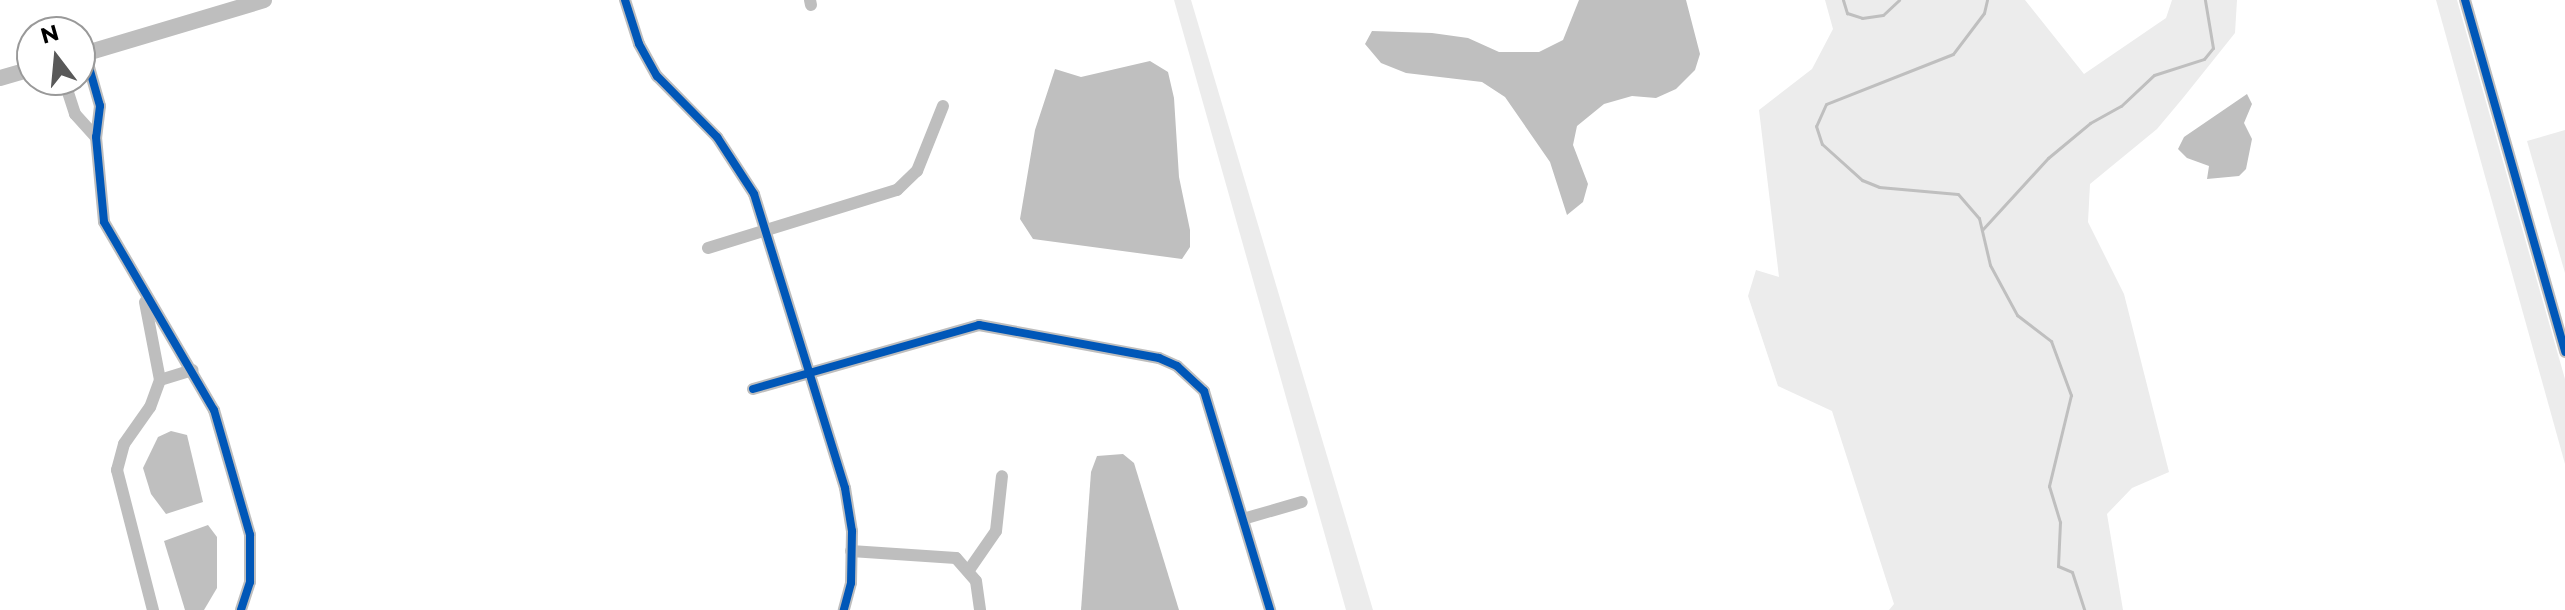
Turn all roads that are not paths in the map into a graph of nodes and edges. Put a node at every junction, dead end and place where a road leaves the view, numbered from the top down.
1 (264, 0) edge
2 (625, 0) edge
3 (2465, 0) edge
4 (96, 50) edge
5 (96, 94) edge
6 (69, 96) edge
7 (943, 106) dead end
8 (96, 137) junction
9 (766, 231) junction
10 (708, 248) dead end
11 (145, 299) junction
12 (2565, 352) edge
13 (193, 370) junction
14 (810, 372) junction
15 (160, 380) junction
16 (753, 389) dead end
17 (1002, 476) dead end
18 (1302, 502) dead end
19 (1243, 519) junction
20 (851, 551) junction
21 (969, 570) junction
22 (153, 610) edge
23 (241, 610) edge
24 (844, 610) edge
25 (980, 610) edge
26 (1270, 610) edge

1 - 4 street
2 - 9 street
3 - 12 street
5 - 8 street
6 - 8 street
7 - 9 street
8 - 11 street
9 - 10 street
9 - 14 street
11 - 13 street
11 - 15 street
13 - 15 street
13 - 23 street
14 - 16 street
14 - 19 street
14 - 20 street
15 - 22 street
17 - 21 street
18 - 19 street
19 - 26 street
20 - 21 street
20 - 24 street
21 - 25 street

